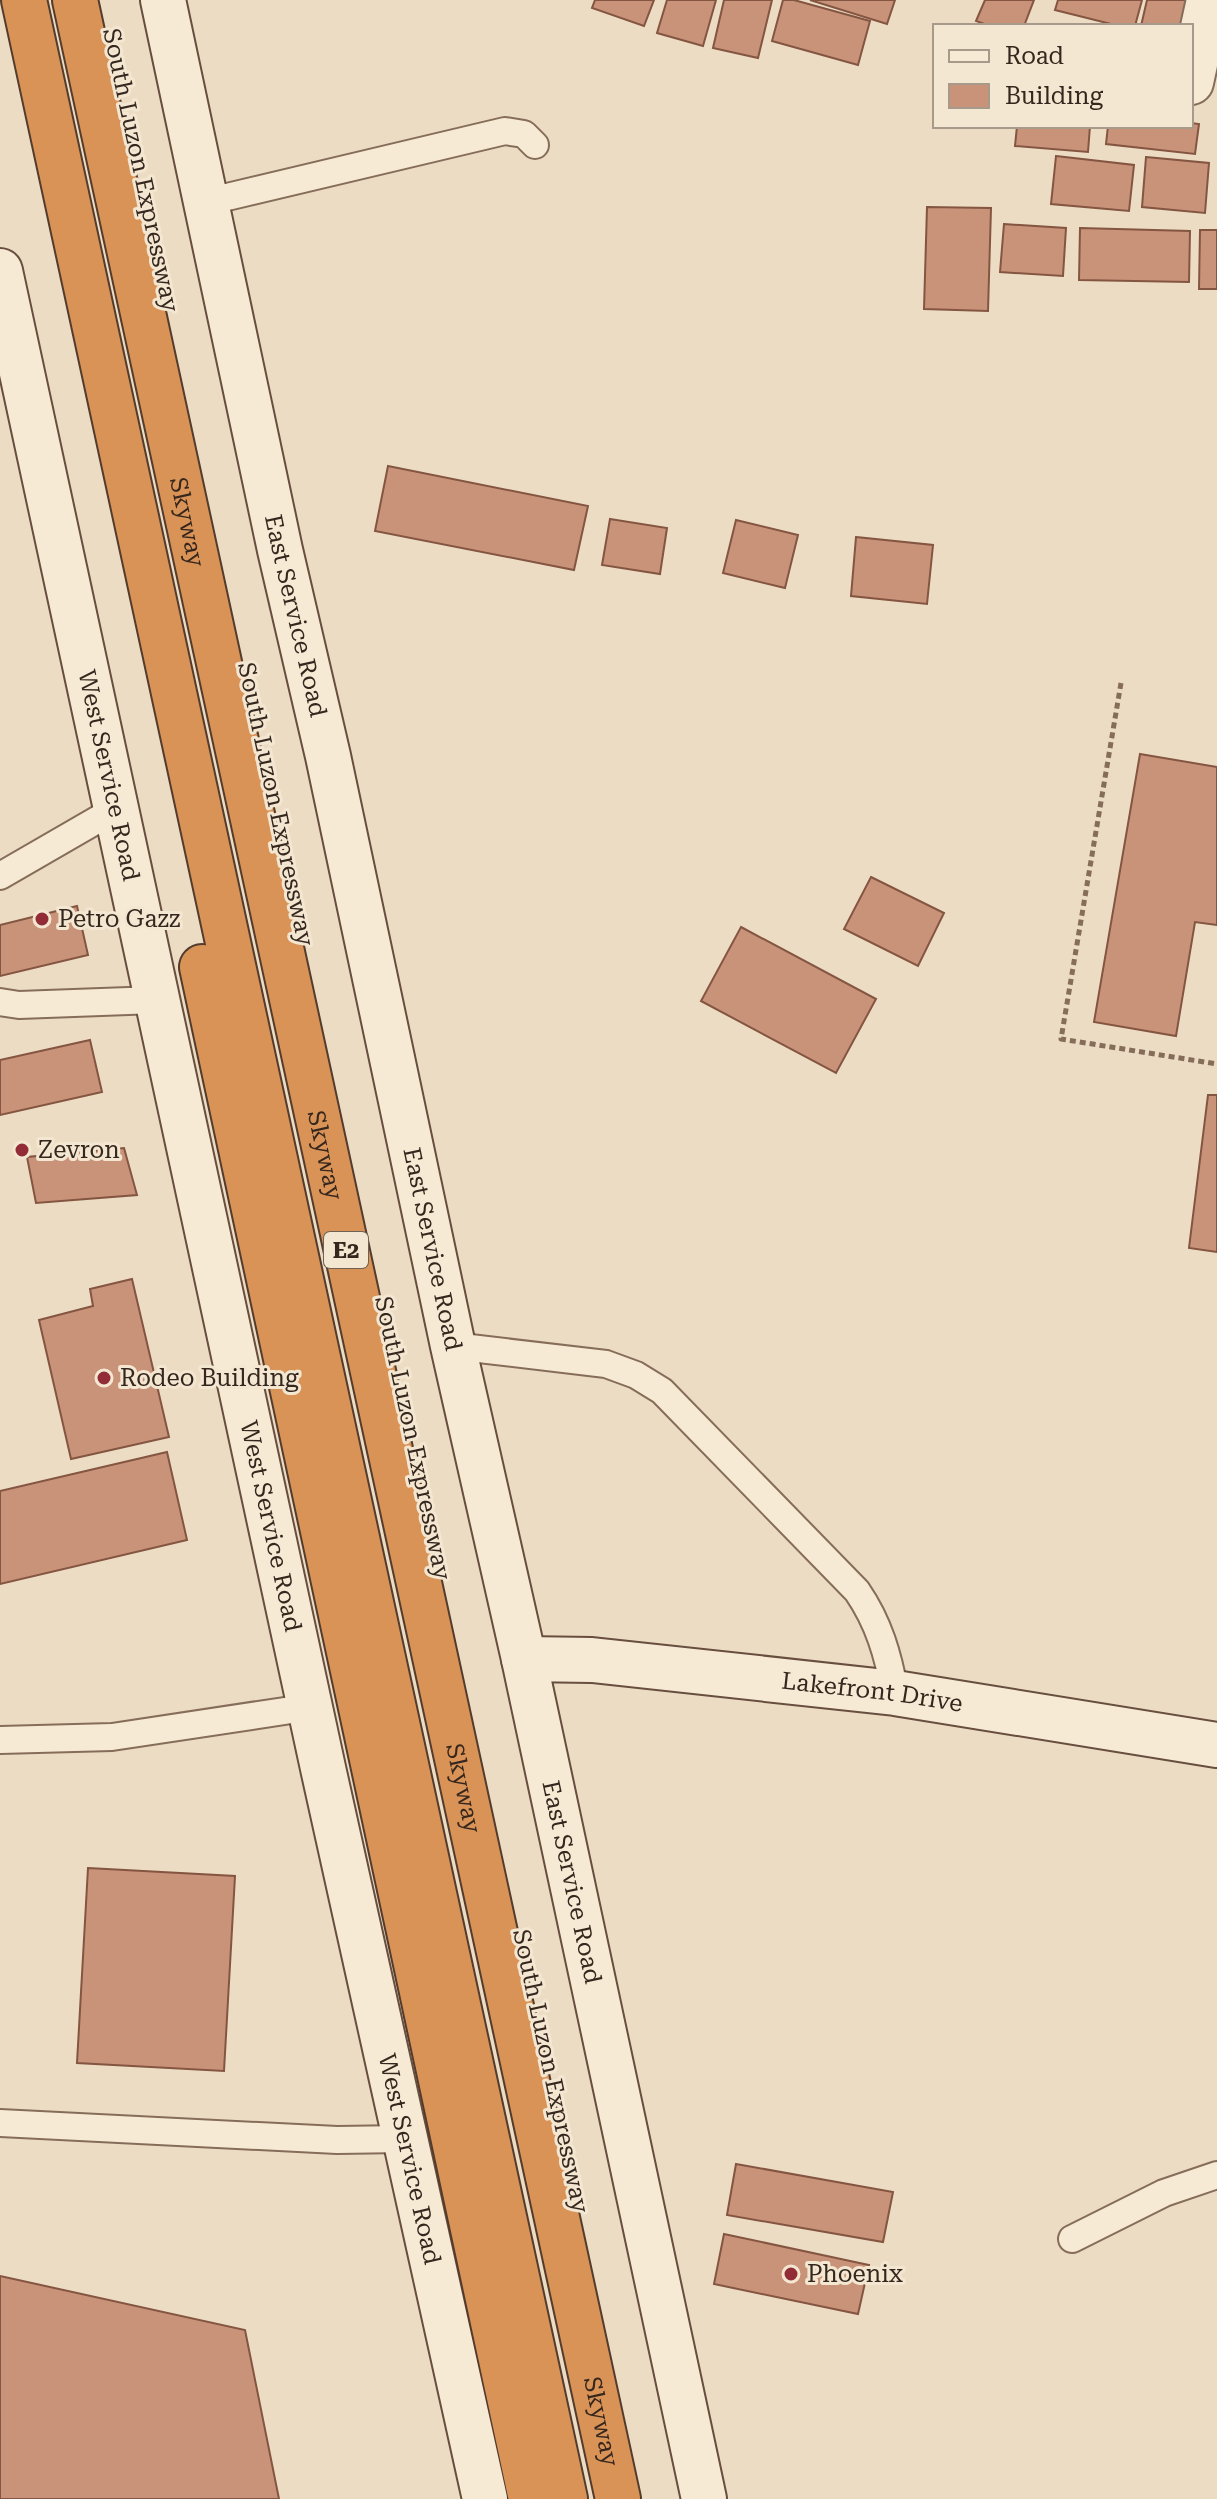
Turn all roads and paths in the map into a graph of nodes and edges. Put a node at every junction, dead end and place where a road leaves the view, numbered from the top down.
1 (24, 0) edge
2 (75, 0) edge
3 (104, 0) edge
4 (163, 0) edge
5 (1209, 0) edge
6 (0, 34) edge
7 (1193, 73) edge
8 (1193, 100) edge
9 (1217, 101) edge
10 (535, 145) dead end
11 (206, 202) junction
12 (0, 271) edge
13 (1121, 683) dead end
14 (116, 809) junction
15 (0, 876) edge
16 (156, 1000) junction
17 (0, 1002) edge
18 (1217, 1064) edge
19 (453, 1346) junction
20 (524, 1659) junction
21 (895, 1693) junction
22 (311, 1707) junction
23 (0, 1740) edge
24 (1217, 1745) edge
25 (0, 2123) edge
26 (404, 2139) junction
27 (1217, 2175) edge
28 (1072, 2239) dead end
29 (485, 2499) edge
30 (531, 2499) edge
31 (565, 2499) edge
32 (618, 2499) edge
33 (644, 2499) edge
34 (704, 2499) edge

1 - 31 highway, Skyway / E2
2 - 32 highway, Skyway / E2
3 - 33 highway, South Luzon Expressway / E2
4 - 11 main road, East Service Road
5 - 7 main road
6 - 30 highway
8 - 9 main road
10 - 11 lane
11 - 19 main road, East Service Road
12 - 14 main road, West Service Road
13 - 18 path
14 - 15 lane
14 - 16 main road, West Service Road
16 - 17 lane
16 - 22 main road, West Service Road
19 - 20 main road, East Service Road
19 - 21 lane
20 - 21 main road, Lakefront Drive
20 - 34 main road, East Service Road
21 - 24 main road, Lakefront Drive
22 - 23 lane
22 - 26 main road, West Service Road
25 - 26 lane
26 - 29 main road, West Service Road
27 - 28 lane

